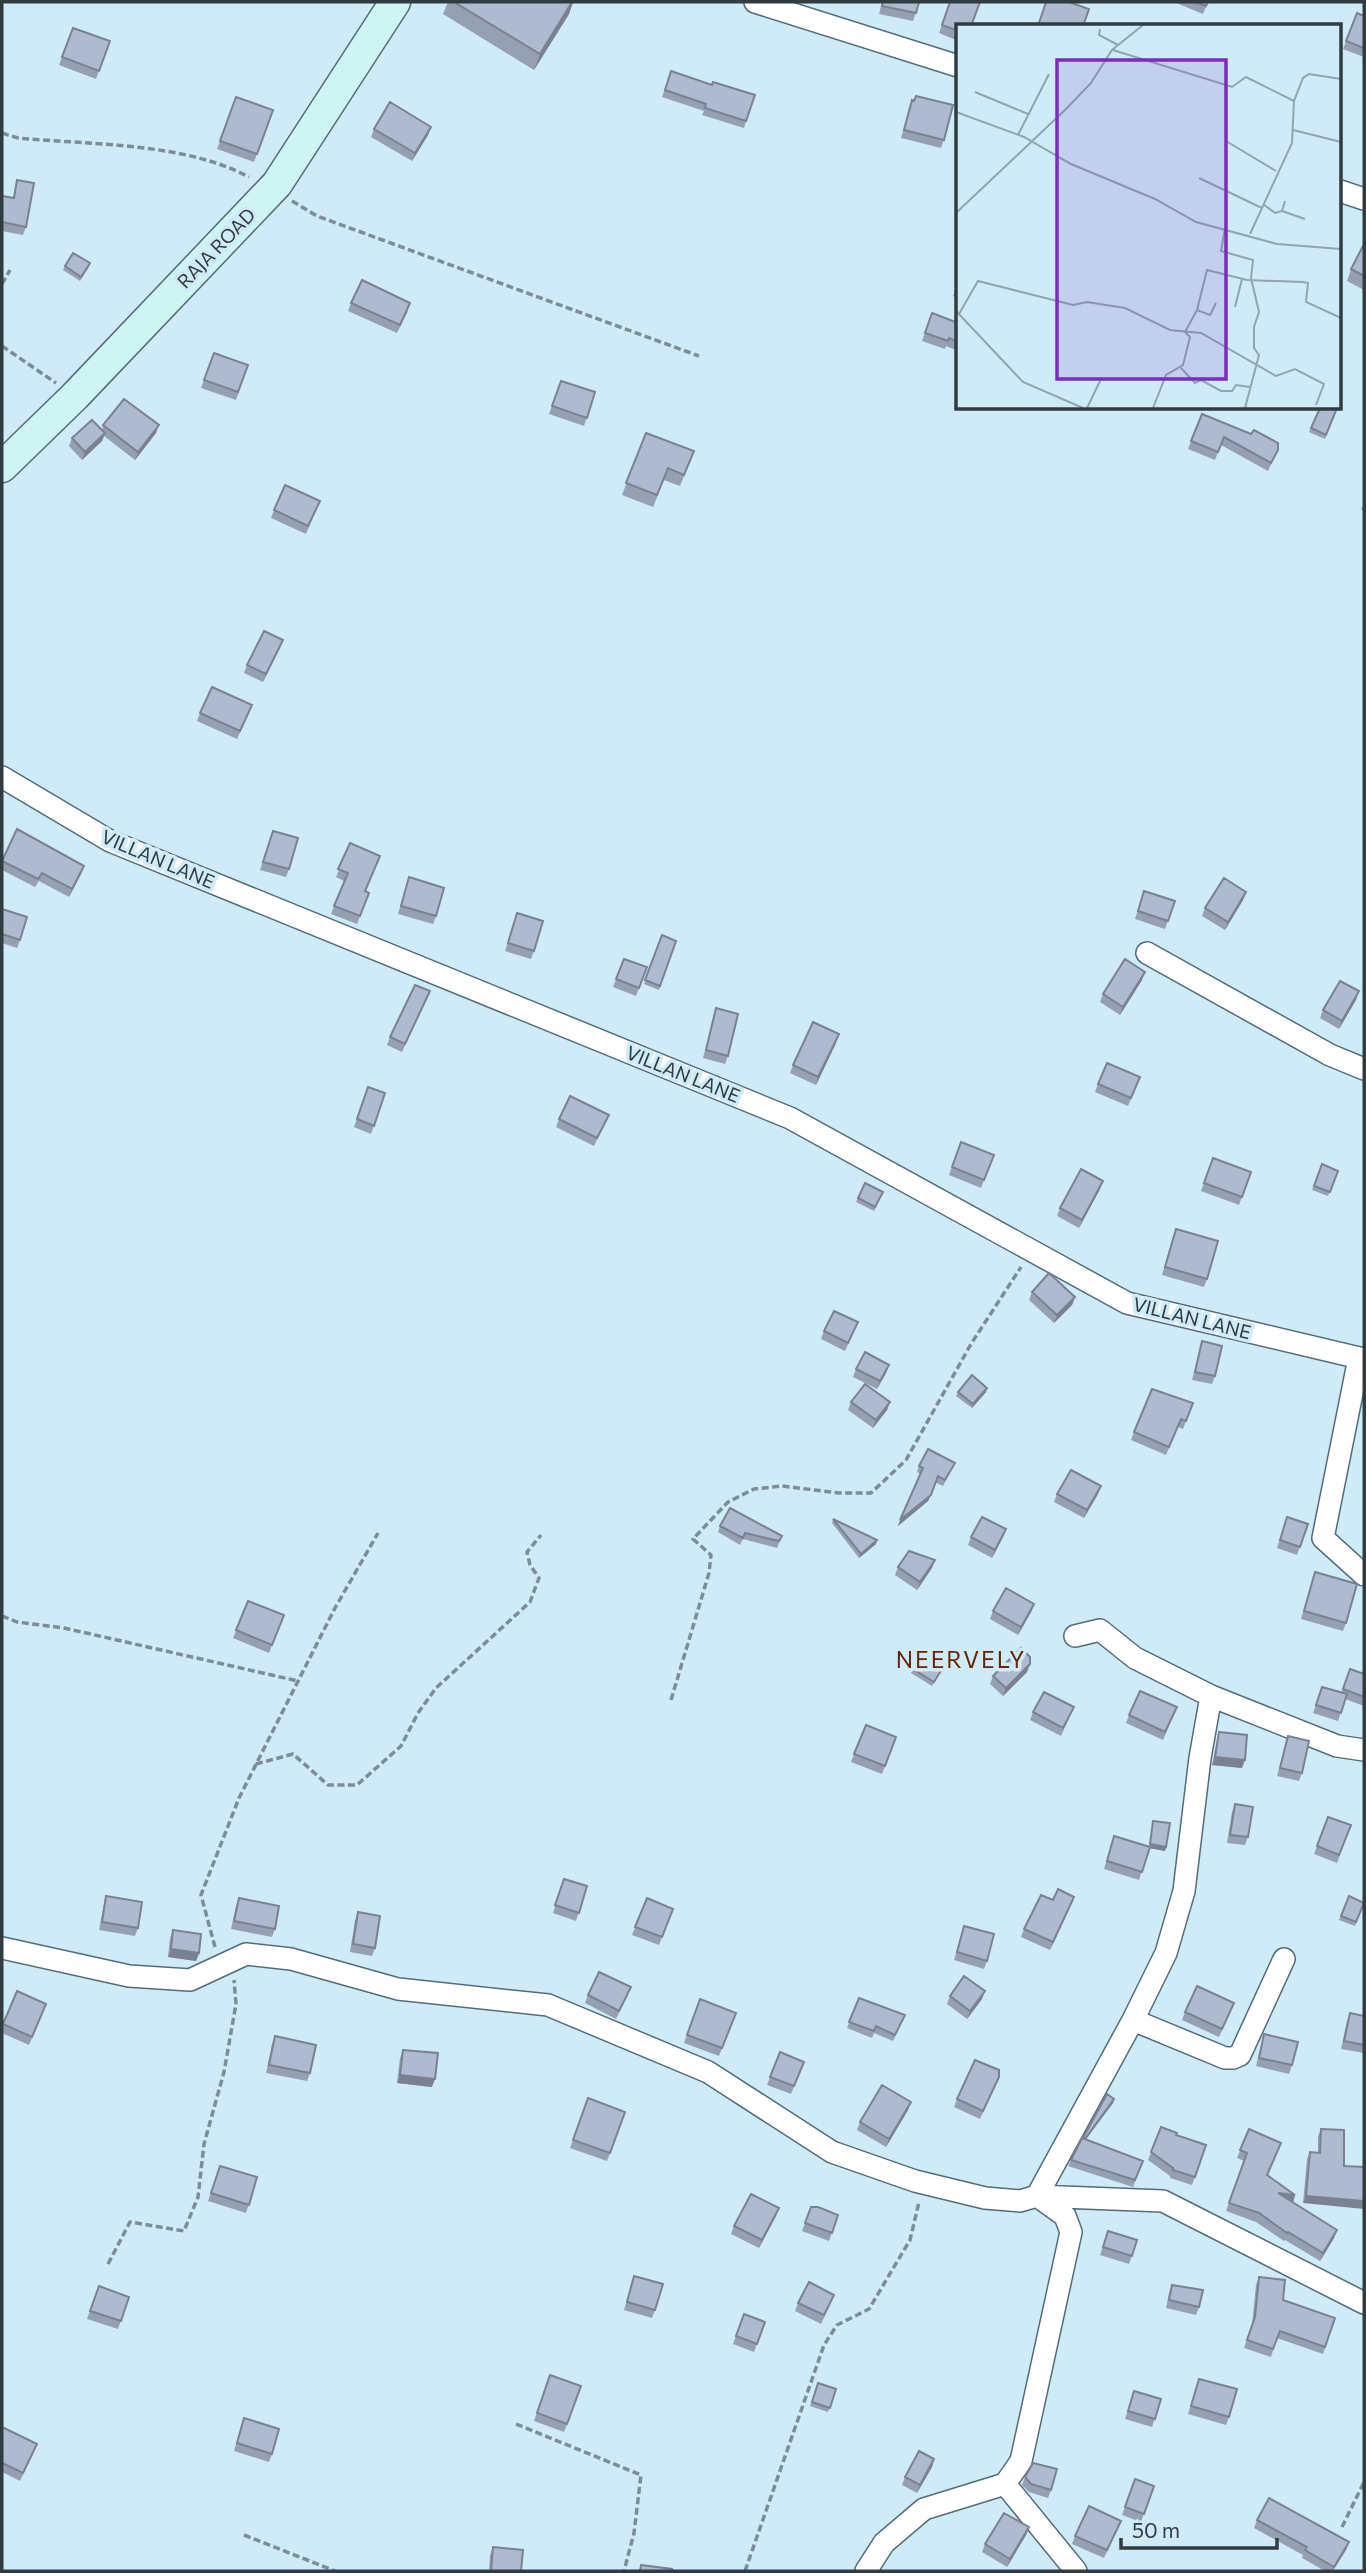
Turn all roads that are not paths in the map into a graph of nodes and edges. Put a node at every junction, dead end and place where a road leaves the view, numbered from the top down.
1 (395, 2) edge
2 (755, 2) edge
3 (956, 65) edge
4 (1342, 192) edge
5 (1364, 200) edge
6 (2, 467) edge
7 (2, 777) edge
8 (1146, 953) dead end
9 (1364, 1069) edge
10 (1362, 1358) edge
11 (1364, 1575) edge
12 (1075, 1636) dead end
13 (1211, 1696) junction
14 (1364, 1749) edge
15 (2, 1948) edge
16 (1284, 1959) dead end
17 (1133, 2020) junction
18 (1037, 2196) junction
19 (1364, 2303) edge
20 (1005, 2484) junction
21 (866, 2571) edge
22 (1076, 2571) edge

1 - 6 street, RAJA ROAD
2 - 3 street
4 - 5 street
7 - 10 street, VILLAN LANE
8 - 9 street
10 - 11 street
12 - 13 street
13 - 14 street
13 - 17 street
15 - 18 street
16 - 17 street
17 - 18 street
18 - 19 street
18 - 20 street
20 - 21 street
20 - 22 street

